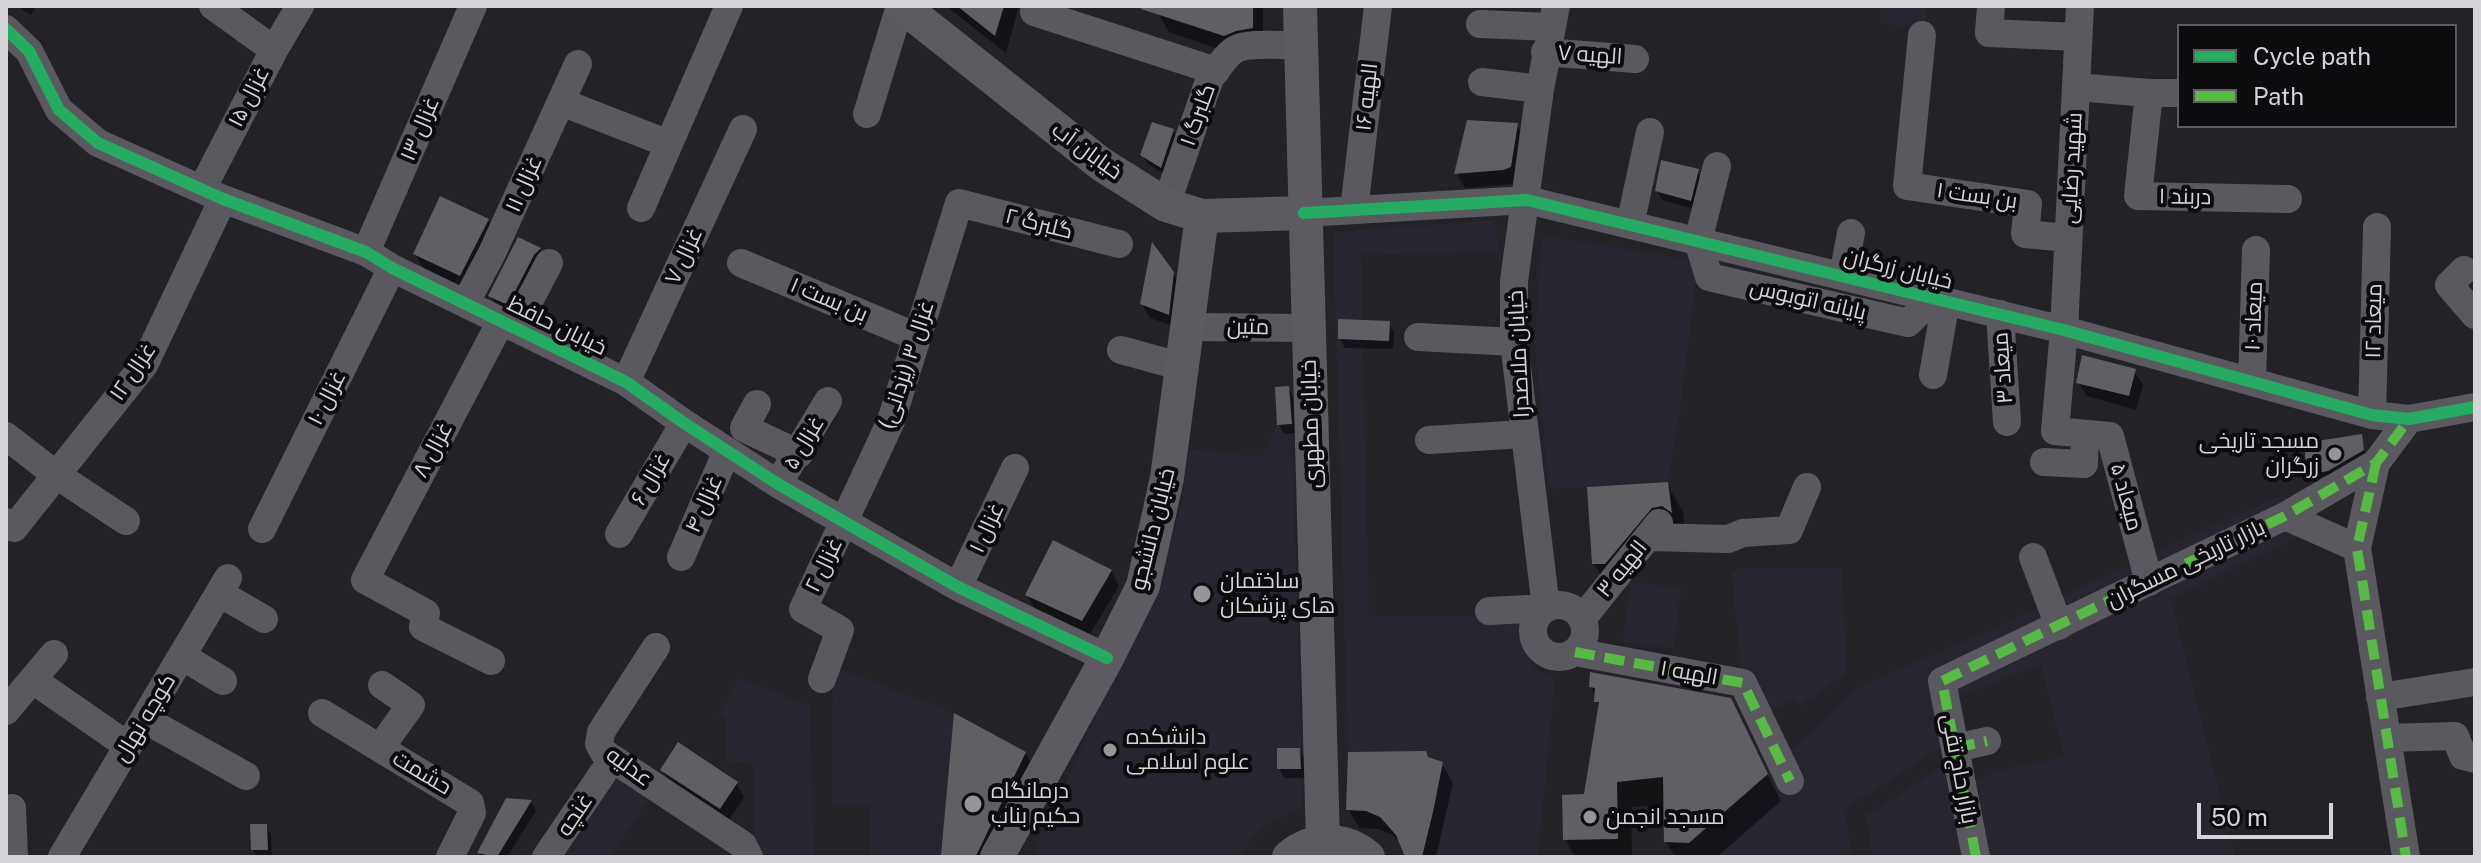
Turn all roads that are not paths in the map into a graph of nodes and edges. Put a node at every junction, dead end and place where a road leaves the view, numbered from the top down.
1 (213, 6) edge
2 (300, 6) edge
3 (473, 6) edge
4 (729, 6) edge
5 (901, 6) edge
6 (1300, 6) edge
7 (1378, 6) edge
8 (1991, 6) edge
9 (2080, 6) edge
10 (1034, 12) dead end
11 (1480, 24) dead end
12 (1551, 28) edge
13 (6, 29) edge
14 (1922, 35) dead end
15 (2078, 37) junction
16 (1301, 45) junction
17 (274, 50) junction
18 (1635, 59) dead end
19 (578, 64) dead end
20 (1216, 71) junction
21 (1482, 82) dead end
22 (2076, 87) junction
23 (1540, 89) junction
24 (2149, 93) junction
25 (2177, 93) edge
26 (561, 102) junction
27 (867, 114) dead end
28 (743, 129) dead end
29 (1650, 132) dead end
30 (669, 144) junction
31 (1717, 166) dead end
32 (212, 194) junction
33 (1355, 199) junction
34 (2288, 199) dead end
35 (1527, 200) junction
36 (959, 203) joint
37 (1166, 205) junction
38 (641, 208) dead end
39 (1304, 213) junction
40 (1202, 216) junction
41 (1630, 225) junction
42 (2377, 227) dead end
43 (1851, 233) dead end
44 (2068, 238) junction
45 (1698, 241) junction
46 (1119, 244) dead end
47 (2256, 250) dead end
48 (366, 252) junction
49 (549, 263) dead end
50 (741, 263) dead end
51 (392, 268) junction
52 (2464, 270) dead end
53 (1843, 276) junction
54 (1940, 300) junction
55 (466, 302) junction
56 (2000, 314) junction
57 (2475, 315) edge
58 (508, 325) junction
59 (1189, 327) junction
60 (1308, 328) junction
61 (2064, 330) junction
62 (917, 337) junction
63 (1418, 337) dead end
64 (1514, 342) junction
65 (1121, 350) dead end
66 (1183, 367) junction
67 (1933, 375) dead end
68 (626, 382) junction
69 (2252, 382) junction
70 (828, 401) dead end
71 (757, 404) dead end
72 (2475, 407) edge
73 (2372, 415) junction
74 (2409, 419) junction
75 (2007, 422) dead end
76 (684, 423) junction
77 (1523, 434) junction
78 (2085, 434) junction
79 (6, 436) edge
80 (1429, 440) dead end
81 (727, 451) junction
82 (799, 454) junction
83 (2044, 462) dead end
84 (2376, 463) junction
85 (1015, 468) dead end
86 (55, 474) junction
87 (778, 484) junction
88 (1807, 487) dead end
89 (2285, 516) junction
90 (126, 521) dead end
91 (844, 522) junction
92 (10, 525) edge
93 (262, 529) dead end
94 (619, 534) dead end
95 (2357, 548) junction
96 (681, 557) dead end
97 (2033, 557) dead end
98 (2149, 582) junction
99 (958, 587) junction
100 (1546, 608) junction
101 (1489, 611) dead end
102 (264, 619) dead end
103 (1582, 619) junction
104 (2059, 626) junction
105 (656, 647) dead end
106 (1575, 652) junction
107 (54, 654) dead end
108 (182, 656) junction
109 (1107, 658) junction
110 (491, 661) dead end
111 (822, 679) dead end
112 (33, 680) junction
113 (223, 681) dead end
114 (1942, 681) joint
115 (2475, 682) edge
116 (382, 685) dead end
117 (2380, 697) junction
118 (6, 711) edge
119 (322, 713) dead end
120 (144, 719) junction
121 (2387, 738) junction
122 (1987, 741) dead end
123 (128, 746) junction
124 (380, 748) junction
125 (1955, 748) junction
126 (2475, 759) edge
127 (603, 773) dead end
128 (246, 776) dead end
129 (1790, 781) dead end
130 (12, 808) dead end
131 (1322, 829) junction
132 (14, 857) edge
133 (62, 857) edge
134 (450, 857) edge
135 (546, 857) edge
136 (749, 857) edge
137 (997, 857) edge
138 (1268, 857) edge
139 (1289, 857) edge
140 (1368, 857) edge
141 (1976, 857) edge
142 (2406, 857) edge

1 - 17 street
2 - 17 street, غزال ۱۵
3 - 48 street, غزال ۱۳
4 - 30 street
5 - 27 street
5 - 37 main road, خیابان آب
6 - 16 main road, خیابان مطهری
7 - 33 street, الهیه ۱۶
8 - 15 street
9 - 15 street, شهید رضایی
10 - 20 street
11 - 12 street, الهیه ۷
12 - 18 street, الهیه ۷
12 - 23 street, خیابان ملاصدرا
13 - 32 street, خیابان حافظ
14 - 44 street, بن بست ۱
15 - 22 street, شهید رضایی
16 - 20 street, گلبرگ ۱
16 - 39 main road, خیابان مطهری
17 - 32 street, غزال ۱۵
19 - 26 street, غزال ۱۱
20 - 37 street, گلبرگ ۱
21 - 23 street
22 - 24 street
22 - 44 street, شهید رضایی
23 - 35 street, خیابان ملاصدرا
24 - 25 street
24 - 34 street, دربند ۱
26 - 30 street
26 - 55 street, غزال ۱۱
28 - 68 street, غزال ۷
29 - 41 street
30 - 38 street
31 - 45 street
32 - 48 street, خیابان حافظ
32 - 86 street, غزال ۱۲
33 - 35 street, خیابان زرگران
33 - 39 street, خیابان زرگران
35 - 41 street, خیابان زرگران
35 - 64 street, خیابان ملاصدرا
36 - 46 street, گلبرگ ۲
36 - 62 street, غزال ۳ (یزدانی)
37 - 40 main road, خیابان آب
39 - 40 main road, خیابان آب
39 - 60 main road, خیابان مطهری
40 - 59 main road, خیابان دانشجو
41 - 45 street, خیابان زرگران
42 - 73 street, میعاد ۱۲
43 - 53 street
44 - 61 street, شهید رضایی
45 - 53 street, خیابان زرگران
45 - 54 street, پایانه اتوبوس
47 - 69 street, میعاد ۱۰
48 - 51 street, خیابان حافظ
49 - 58 street, غزال ۸
50 - 62 street, بن بست ۱
51 - 55 street, خیابان حافظ
51 - 93 street, غزال ۱۰
52 - 57 street
53 - 54 street, خیابان زرگران
54 - 56 street, خیابان زرگران
54 - 67 street
55 - 58 street, خیابان حافظ
56 - 61 street, خیابان زرگران
56 - 75 street, میعاد ۳
58 - 68 street, خیابان حافظ
58 - 110 street, غزال ۸
59 - 60 street, متین
59 - 66 main road, خیابان دانشجو
60 - 131 main road, خیابان مطهری
61 - 69 street, خیابان زرگران
61 - 78 street, میعاد ۵
62 - 91 street, غزال ۳ (یزدانی)
63 - 64 street
64 - 77 street, خیابان ملاصدرا
65 - 66 street
66 - 109 main road, خیابان دانشجو
68 - 76 street, خیابان حافظ
69 - 73 street, خیابان زرگران
70 - 82 street, غزال ۵
71 - 82 street
72 - 74 street, خیابان زرگران
73 - 74 street, خیابان زرگران
74 - 84 street, بازار تاریخی مسگران
76 - 81 street, خیابان حافظ
76 - 94 street, غزال ۶
77 - 80 street
77 - 100 street, خیابان ملاصدرا
78 - 83 street, میعاد ۵
78 - 98 street, میعاد ۵
79 - 86 street
81 - 87 street, خیابان حافظ
81 - 96 street, غزال ۴
82 - 87 street, غزال ۵
84 - 89 street, بازار تاریخی مسگران
84 - 95 street
85 - 99 street, غزال ۱
86 - 90 street
86 - 92 street, غزال ۱۲
87 - 91 street, خیابان حافظ
88 - 103 street, الهیه ۳
89 - 95 street
89 - 98 street, بازار تاریخی مسگران
91 - 99 street, خیابان حافظ
91 - 111 street, غزال ۲
95 - 117 street
97 - 104 street
98 - 104 street, بازار تاریخی مسگران
99 - 109 street, خیابان حافظ
100 - 101 street
100 - 103 street
100 - 106 street
102 - 108 street, کوچه نهال
103 - 106 street
104 - 114 street, بازار تاریخی مسگران
105 - 136 street, عدلیه
106 - 129 street, الهیه ۱
107 - 112 street
108 - 113 street
108 - 120 street, کوچه نهال
109 - 137 main road, خیابان دانشجو
112 - 118 street
112 - 123 street
114 - 125 street, بازار حاج تقی
115 - 117 street
116 - 124 street
117 - 121 street
119 - 124 street, حشمت
120 - 123 street, کوچه نهال
120 - 128 street
121 - 126 street
121 - 142 street
122 - 125 street
123 - 133 street, کوچه نهال
124 - 134 street, حشمت
125 - 141 street, بازار حاج تقی
127 - 135 street, غنچه
130 - 132 street
131 - 138 main road
131 - 139 main road
131 - 140 main road

